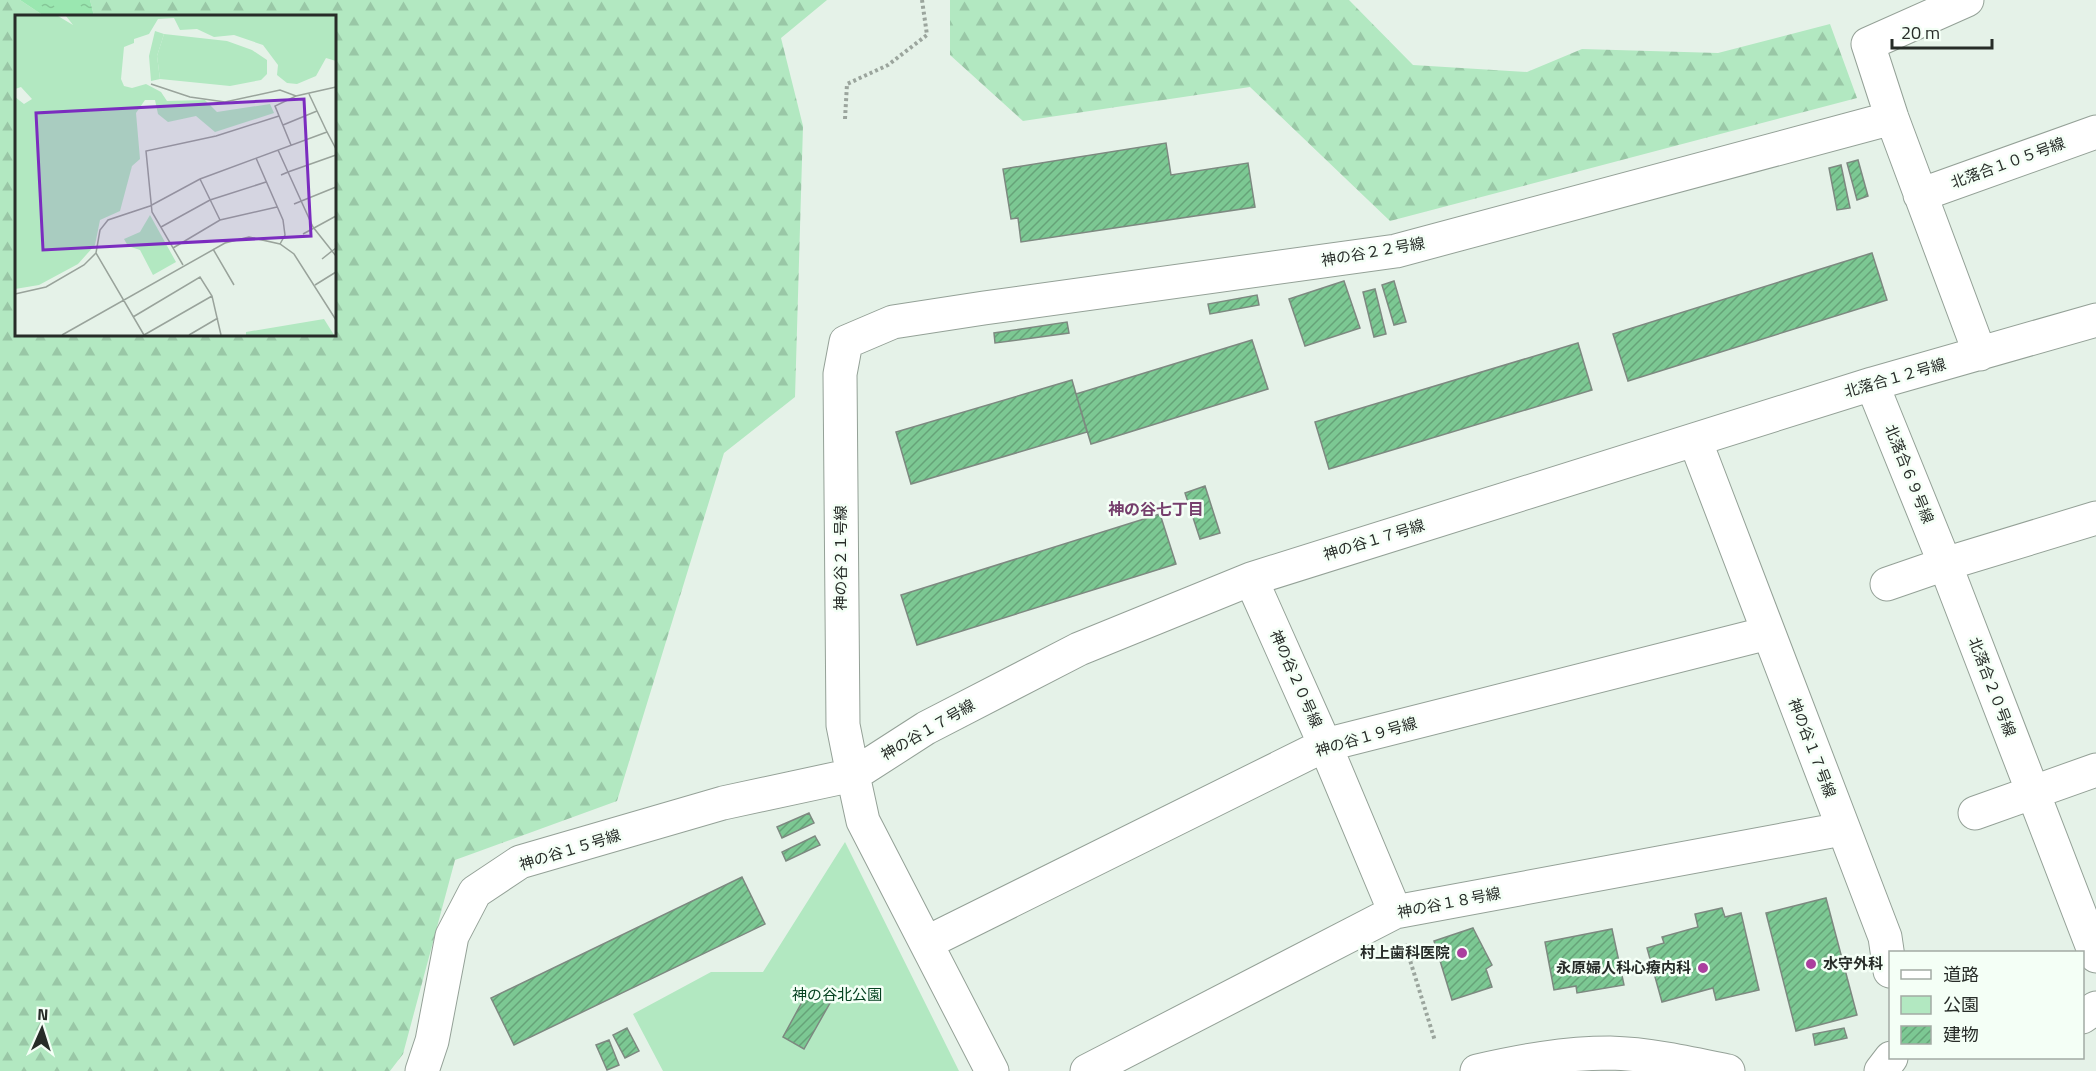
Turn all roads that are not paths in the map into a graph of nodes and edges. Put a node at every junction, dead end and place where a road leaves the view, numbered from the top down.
1 (1967, 0) edge
2 (1892, 118) junction
3 (2096, 132) edge
4 (1920, 195) junction
5 (2096, 320) edge
6 (846, 342) joint
7 (1980, 354) junction
8 (1872, 384) junction
9 (1695, 440) junction
10 (2096, 518) edge
11 (1945, 564) junction
12 (1251, 579) junction
13 (1887, 584) dead end
14 (1768, 633) junction
15 (1325, 745) junction
16 (2096, 770) edge
17 (853, 775) junction
18 (2033, 792) junction
19 (1975, 813) dead end
20 (1842, 829) junction
21 (1395, 912) junction
22 (926, 943) junction
23 (2096, 956) edge
24 (1889, 964) edge
25 (1890, 1059) edge
26 (422, 1071) edge
27 (992, 1071) edge
28 (1087, 1071) edge
29 (1477, 1071) edge
30 (1728, 1071) edge
31 (1881, 1071) edge

1 - 2 street
2 - 4 street
2 - 6 street, 神の谷２２号線
3 - 4 street, 北落合１０５号線
4 - 7 street
5 - 7 street, 北落合１２号線
6 - 17 street, 神の谷２１号線
7 - 8 street, 北落合１２号線
8 - 9 street, 北落合１２号線
8 - 11 street, 北落合６９号線
9 - 12 street, 神の谷１７号線
9 - 14 street, 神の谷１７号線
10 - 11 street
11 - 13 street
11 - 18 street, 北落合２０号線
12 - 15 street, 神の谷２０号線
12 - 17 street, 神の谷１７号線
14 - 15 street, 神の谷１９号線
14 - 20 street, 神の谷１７号線
15 - 21 street, 神の谷２０号線
15 - 22 street, 神の谷１９号線
16 - 18 street
17 - 22 street
17 - 26 street, 神の谷１５号線
18 - 19 street
18 - 23 street, 北落合２０号線
20 - 21 street, 神の谷１８号線
20 - 24 street, 神の谷１７号線
21 - 28 street, 神の谷１８号線
22 - 27 street
25 - 31 street
29 - 30 street

